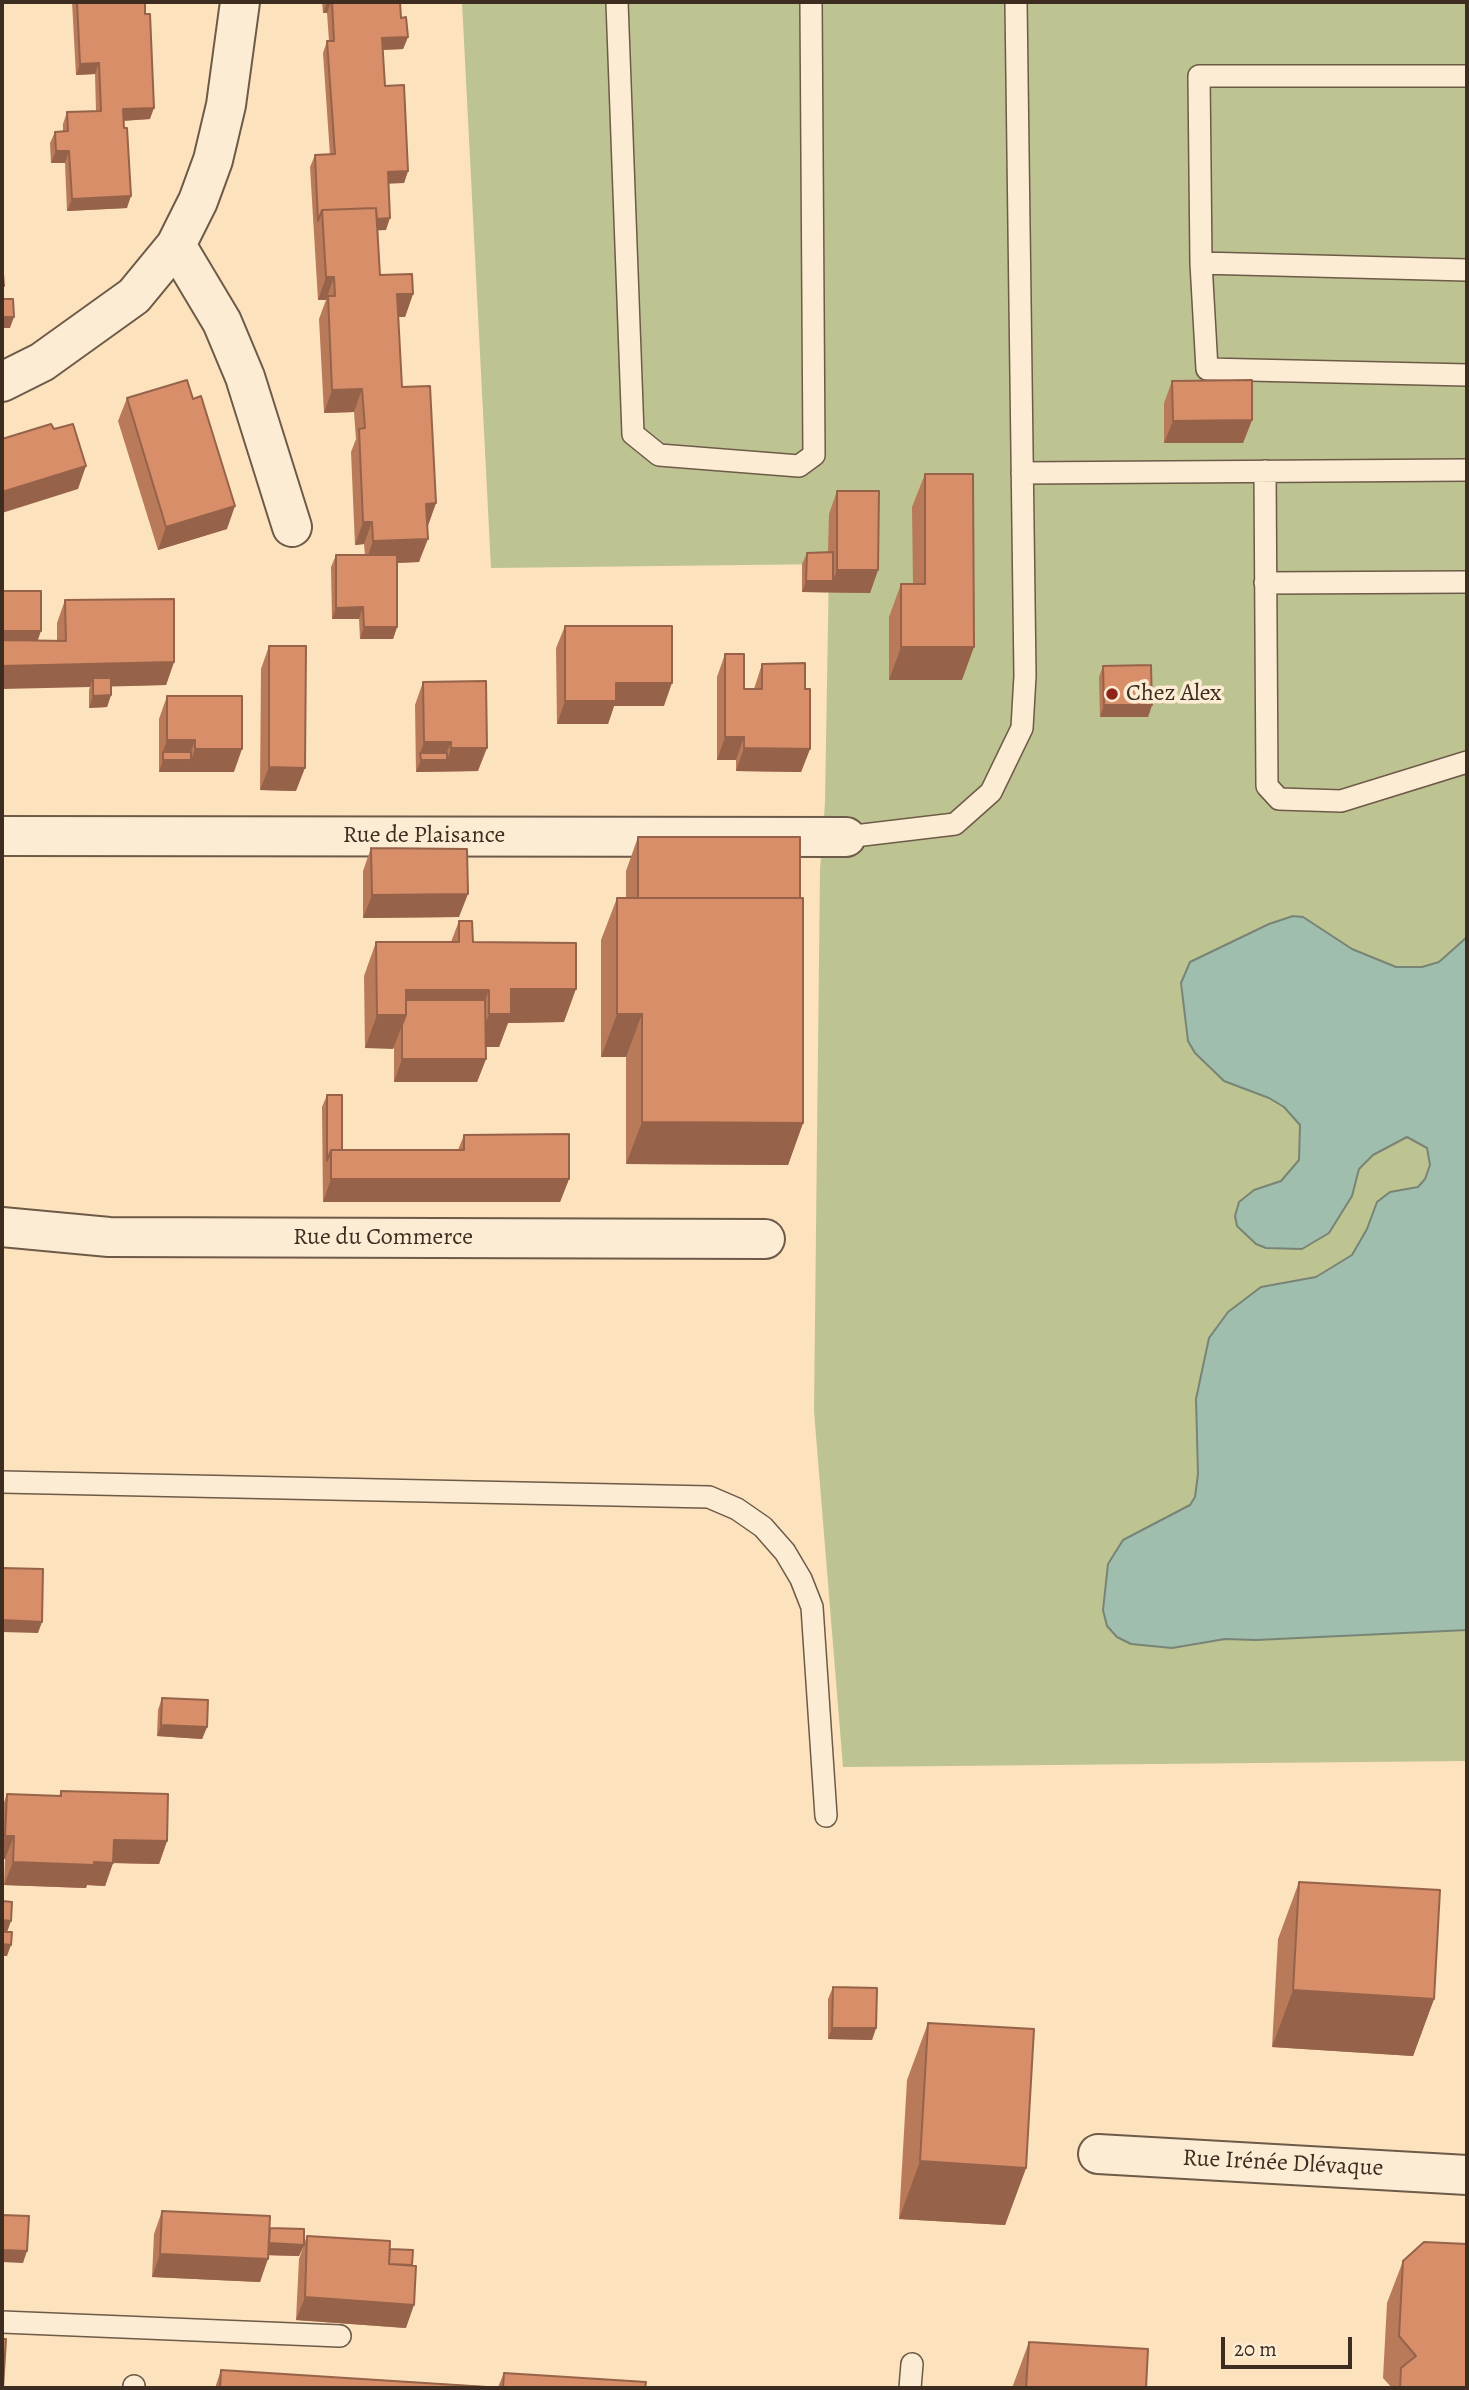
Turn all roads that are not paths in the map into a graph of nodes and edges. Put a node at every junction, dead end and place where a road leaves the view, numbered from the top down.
1 (240, 2) edge
2 (617, 2) edge
3 (811, 2) edge
4 (1016, 2) edge
5 (1467, 76) edge
6 (176, 245) junction
7 (1201, 263) junction
8 (1467, 270) edge
9 (1467, 375) edge
10 (2, 382) edge
11 (1467, 470) edge
12 (1265, 471) junction
13 (1022, 472) junction
14 (292, 527) dead end
15 (1467, 582) edge
16 (1265, 583) junction
17 (1467, 762) edge
18 (2, 836) edge
19 (846, 837) joint
20 (2, 1227) edge
21 (765, 1239) dead end
22 (2, 1482) edge
23 (826, 1816) dead end
24 (1098, 2154) dead end
25 (1467, 2175) edge
26 (2, 2322) edge
27 (340, 2336) dead end
28 (912, 2364) dead end
29 (910, 2388) edge

1 - 6 street
2 - 3 lane
4 - 13 lane
5 - 7 lane
6 - 10 street
6 - 14 street
7 - 8 lane
7 - 9 lane
11 - 12 lane
12 - 13 lane
12 - 16 lane
13 - 19 lane
15 - 16 lane
16 - 17 lane
18 - 19 street, Rue de Plaisance
20 - 21 street, Rue du Commerce
22 - 23 lane
24 - 25 street, Rue Irénée Dlévaque
26 - 27 lane
28 - 29 lane

